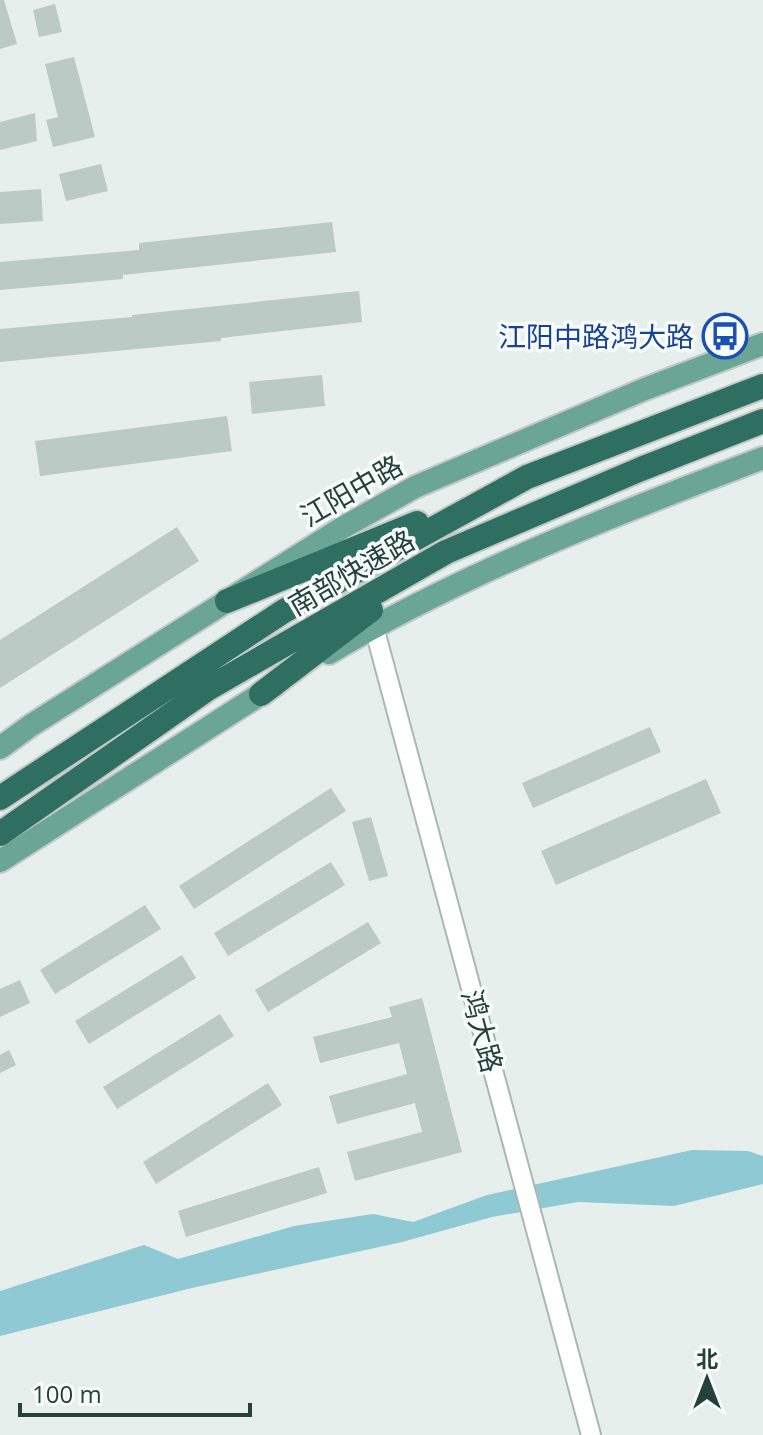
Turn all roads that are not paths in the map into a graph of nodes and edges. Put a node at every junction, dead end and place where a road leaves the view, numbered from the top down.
1 (763, 344) edge
2 (763, 386) edge
3 (763, 421) edge
4 (763, 458) edge
5 (527, 477) junction
6 (446, 552) junction
7 (227, 601) junction
8 (374, 627) junction
9 (261, 694) junction
10 (0, 748) edge
11 (0, 798) edge
12 (0, 834) edge
13 (0, 861) edge
14 (591, 1435) edge

1 - 7 main road, 江阳中路
2 - 5 highway, 南部快速路
3 - 6 highway, 南部快速路
4 - 8 main road
5 - 7 highway
5 - 11 highway, 南部快速路
6 - 9 highway
6 - 12 highway, 南部快速路
7 - 10 main road, 江阳中路
8 - 9 main road
8 - 14 street, 鸿大路
9 - 13 main road

